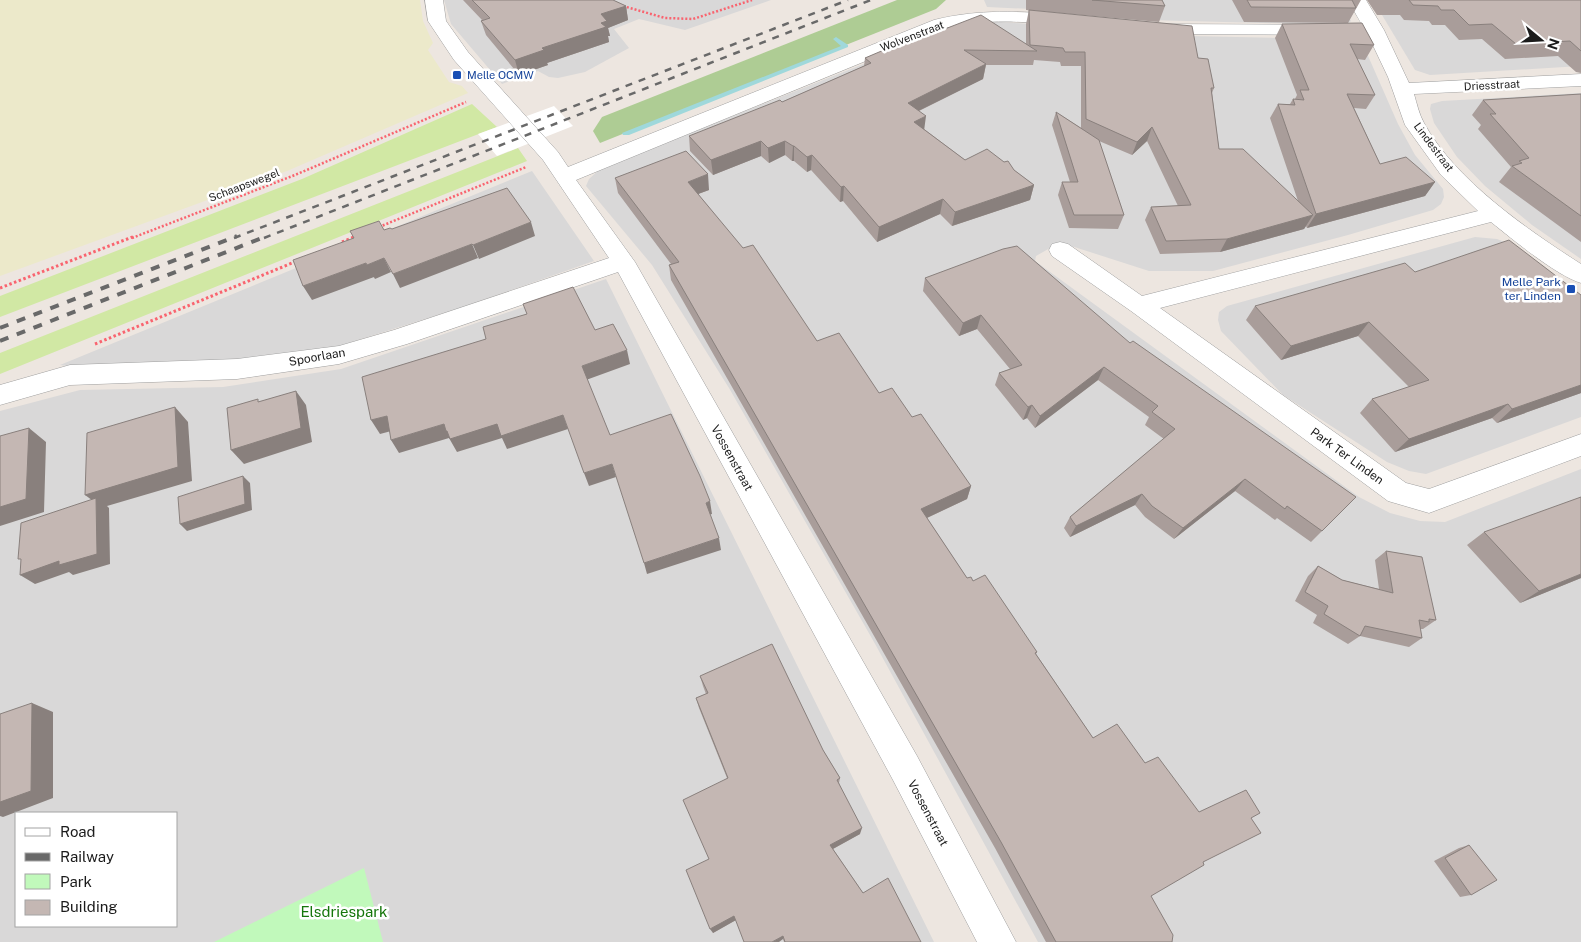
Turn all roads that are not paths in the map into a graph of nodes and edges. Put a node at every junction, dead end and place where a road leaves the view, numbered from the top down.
1 (434, 0) edge
2 (1357, 0) edge
3 (1084, 22) edge
4 (1143, 28) edge
5 (1374, 30) junction
6 (1581, 80) edge
7 (1402, 89) junction
8 (557, 167) junction
9 (1494, 214) junction
10 (1060, 250) dead end
11 (624, 262) junction
12 (1581, 275) edge
13 (1139, 305) junction
14 (0, 395) edge
15 (1581, 445) edge
16 (997, 942) edge

1 - 8 street, Vossenstraat
2 - 5 street, Lindestraat
3 - 8 street, Wolvenstraat
4 - 5 street
5 - 7 street, Lindestraat
6 - 7 street, Driesstraat
7 - 9 street, Lindestraat
8 - 11 street, Vossenstraat
9 - 12 street, Lindestraat
9 - 13 street
10 - 13 street, Park Ter Linden
11 - 14 street, Spoorlaan
11 - 16 street, Vossenstraat
13 - 15 street, Park Ter Linden

